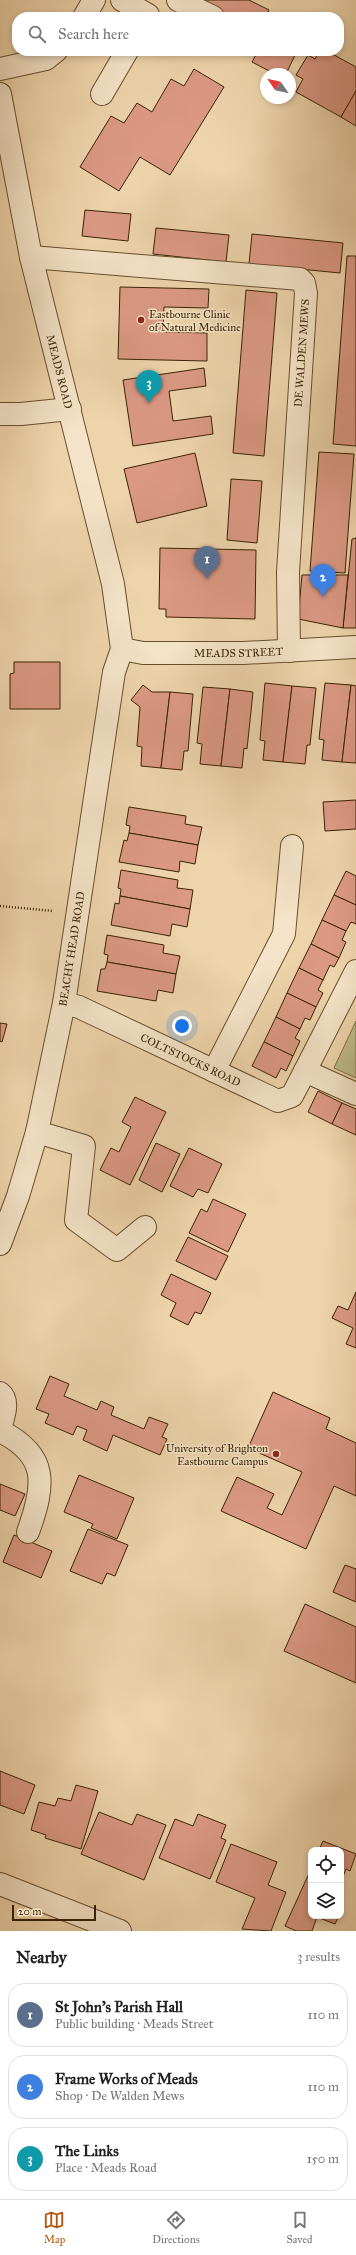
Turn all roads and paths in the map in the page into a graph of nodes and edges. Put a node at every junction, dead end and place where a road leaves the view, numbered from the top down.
1 (94, 0) edge
2 (122, 0) edge
3 (178, 0) edge
4 (151, 11) edge
5 (87, 12) edge
6 (203, 12) edge
7 (50, 56) edge
8 (124, 56) edge
9 (0, 69) edge
10 (0, 94) edge
11 (102, 94) dead end
12 (31, 257) junction
13 (70, 409) junction
14 (0, 414) edge
15 (356, 646) edge
16 (122, 649) junction
17 (289, 651) junction
18 (292, 846) dead end
19 (0, 906) edge
20 (78, 913) junction
21 (356, 971) edge
22 (64, 1003) junction
23 (214, 1071) junction
24 (305, 1071) junction
25 (356, 1094) edge
26 (38, 1132) junction
27 (145, 1227) dead end
28 (0, 1244) edge
29 (0, 1393) edge
30 (0, 1429) edge
31 (28, 1532) dead end
32 (0, 1884) edge
33 (120, 1931) edge

1 - 5 street
2 - 4 street
3 - 6 street
7 - 9 street
8 - 11 street
10 - 12 street, MEADS ROAD
12 - 13 street, MEADS ROAD
12 - 17 street, DE WALDEN MEWS
13 - 14 street
13 - 16 street, MEADS ROAD
15 - 17 street, MEADS STREET
16 - 17 street, MEADS STREET
16 - 20 street, BEACHY HEAD ROAD
18 - 23 street
19 - 20 path
20 - 22 street, BEACHY HEAD ROAD
21 - 24 street, COLTSTOCKS ROAD
22 - 23 street, COLTSTOCKS ROAD
22 - 26 street, BEACHY HEAD ROAD
23 - 24 street, COLTSTOCKS ROAD
24 - 25 street
26 - 27 street
26 - 28 street, BEACHY HEAD ROAD
29 - 30 street
30 - 31 street
32 - 33 street

